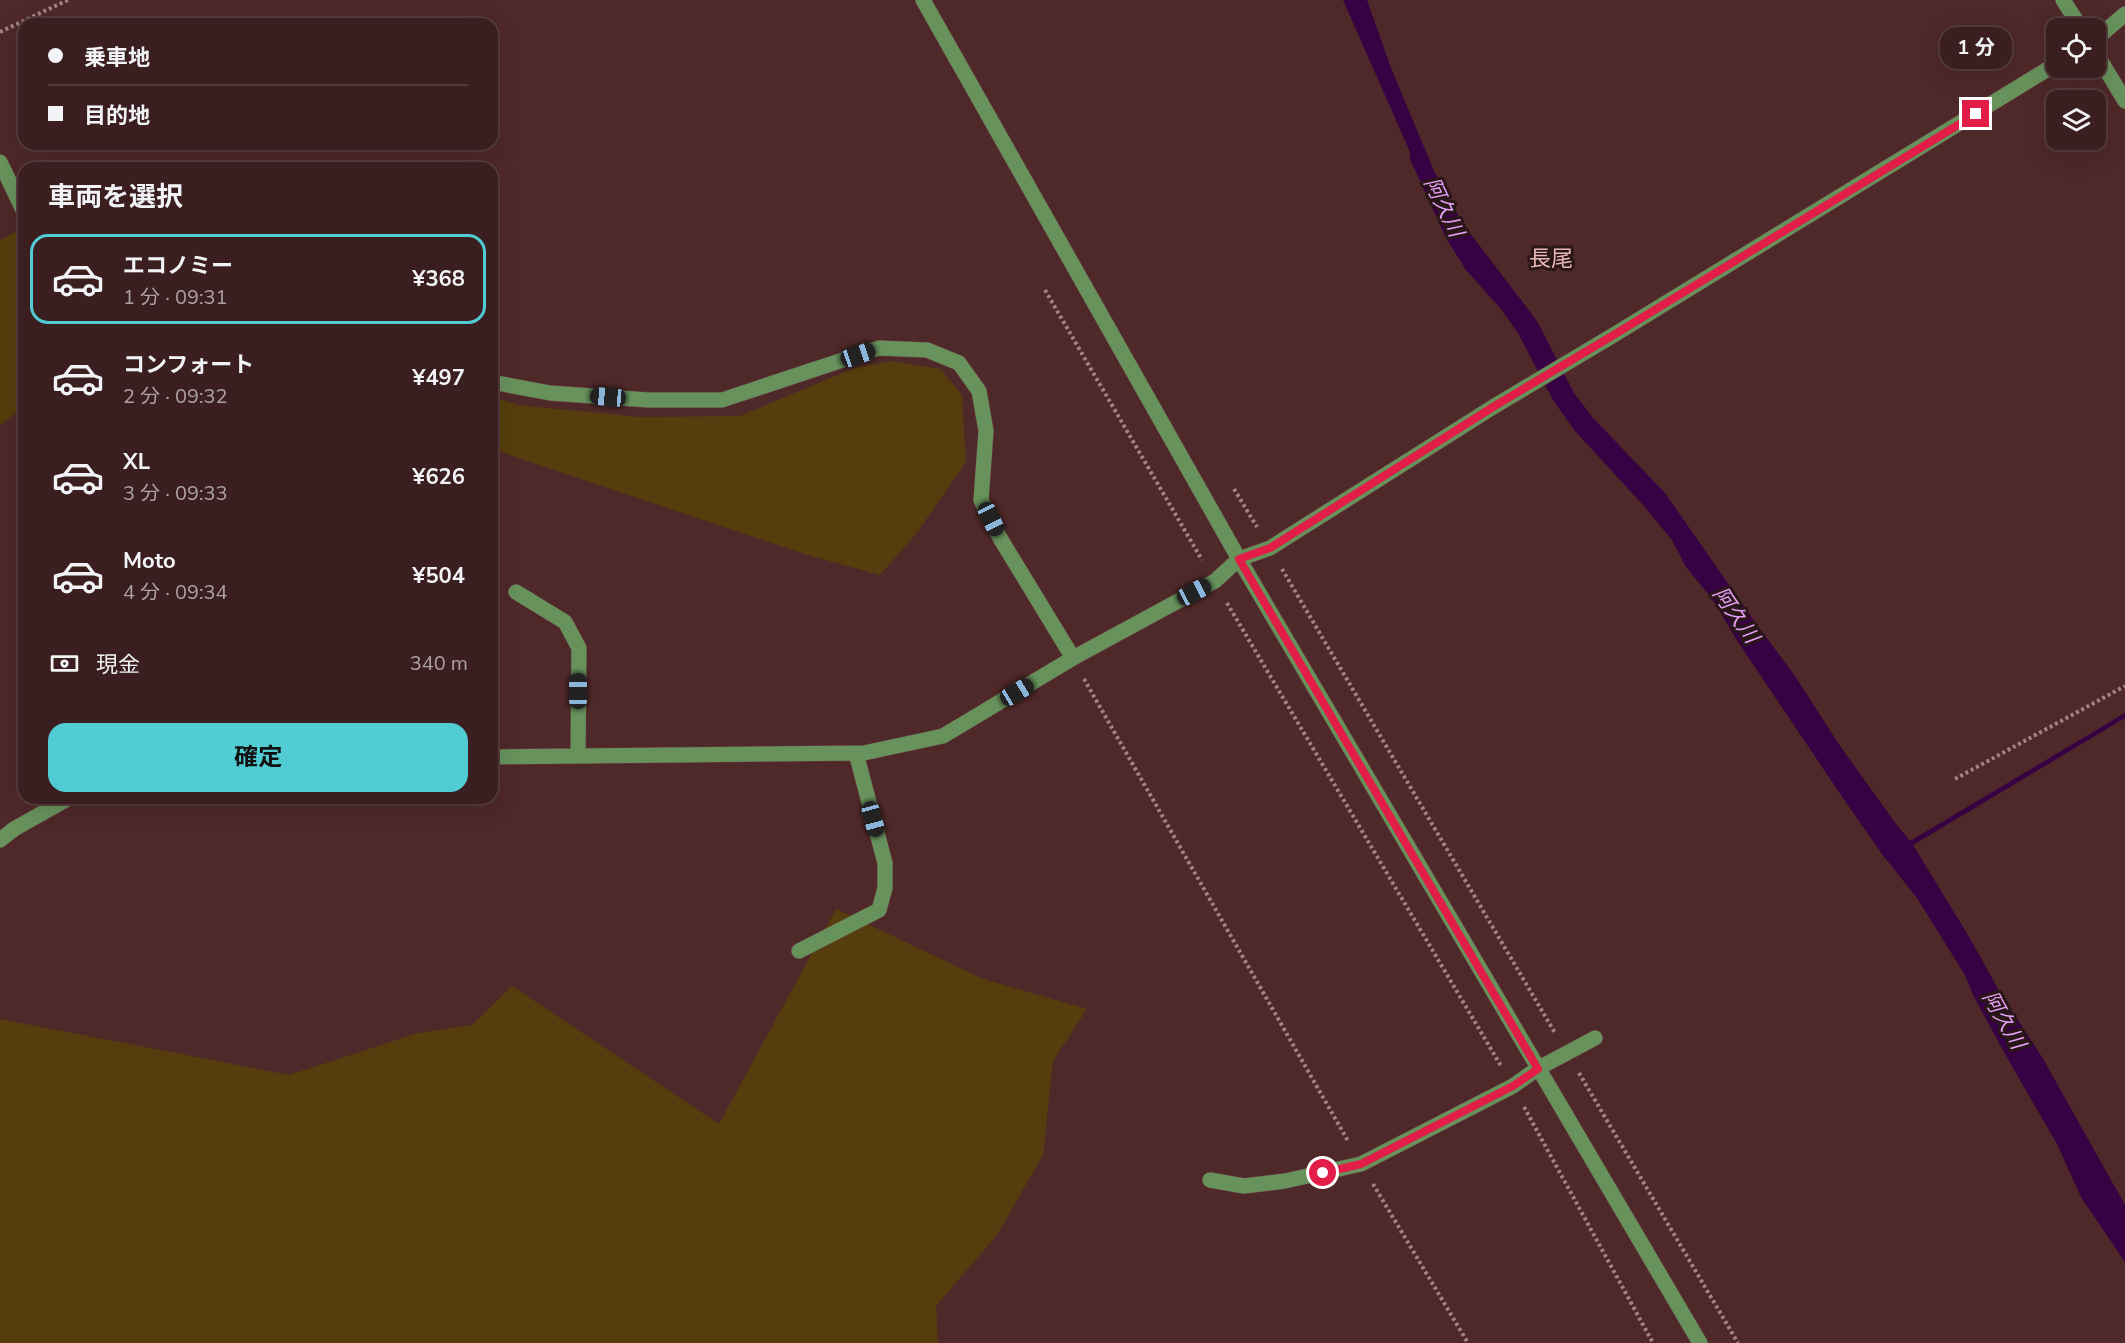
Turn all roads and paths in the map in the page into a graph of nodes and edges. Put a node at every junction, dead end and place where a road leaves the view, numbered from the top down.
1 (68, 0) edge
2 (923, 0) edge
3 (2063, 0) edge
4 (2125, 14) edge
5 (30, 18) edge
6 (2075, 18) edge
7 (18, 24) edge
8 (2106, 30) edge
9 (0, 32) edge
10 (2046, 70) edge
11 (2106, 70) edge
12 (2125, 101) edge
13 (0, 162) edge
14 (18, 200) edge
15 (1045, 290) dead end
16 (498, 383) edge
17 (1234, 489) dead end
18 (1270, 548) junction
19 (1239, 559) junction
20 (1215, 582) junction
21 (516, 592) dead end
22 (1073, 658) junction
23 (2125, 686) edge
24 (856, 753) junction
25 (578, 756) junction
26 (498, 758) edge
27 (1955, 779) dead end
28 (58, 804) edge
29 (0, 840) edge
30 (799, 951) dead end
31 (1595, 1038) dead end
32 (1567, 1054) junction
33 (1538, 1069) junction
34 (1513, 1086) junction
35 (1361, 1164) junction
36 (1210, 1180) dead end
37 (1468, 1343) edge
38 (1653, 1343) edge
39 (1700, 1343) edge
40 (1738, 1343) edge

1 - 5 path
2 - 19 street
3 - 6 street
4 - 8 street
7 - 9 path
10 - 18 street
11 - 12 street
13 - 14 street
15 - 20 path
16 - 22 street
17 - 18 path
18 - 19 street
18 - 32 path
19 - 20 street
19 - 33 street
20 - 22 street
20 - 34 path
21 - 25 street
22 - 24 street
22 - 35 path
23 - 27 path
24 - 25 street
24 - 30 street
25 - 26 street
28 - 29 street
31 - 32 street
32 - 33 street
32 - 40 path
33 - 34 street
33 - 39 street
34 - 35 street
34 - 38 path
35 - 36 street
35 - 37 path

